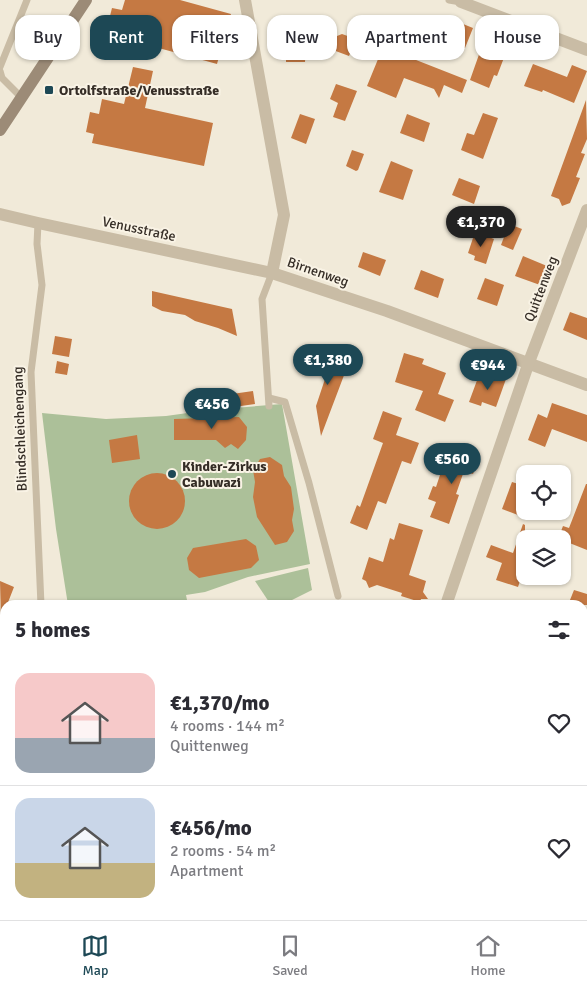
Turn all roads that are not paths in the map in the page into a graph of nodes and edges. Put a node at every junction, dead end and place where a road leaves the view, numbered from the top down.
1 (27, 0) edge
2 (86, 0) edge
3 (245, 0) edge
4 (457, 1) edge
5 (587, 50) edge
6 (0, 69) edge
7 (22, 97) junction
8 (0, 130) edge
9 (587, 210) edge
10 (0, 214) edge
11 (38, 224) junction
12 (272, 272) junction
13 (529, 362) junction
14 (587, 385) edge
15 (269, 398) junction
16 (270, 406) dead end
17 (338, 596) dead end
18 (41, 600) edge
19 (448, 600) edge

1 - 6 lane
2 - 7 street
3 - 12 street, Birnenweg
4 - 5 street
6 - 7 lane
7 - 8 street
9 - 13 street, Quittenweg
10 - 11 street, Venusstraße
11 - 12 street, Venusstraße
11 - 18 lane, Blindschleichengang
12 - 13 street, Birnenweg
12 - 15 lane
13 - 14 street, Birnenweg
13 - 19 street, Quittenweg
15 - 16 lane
15 - 17 lane

